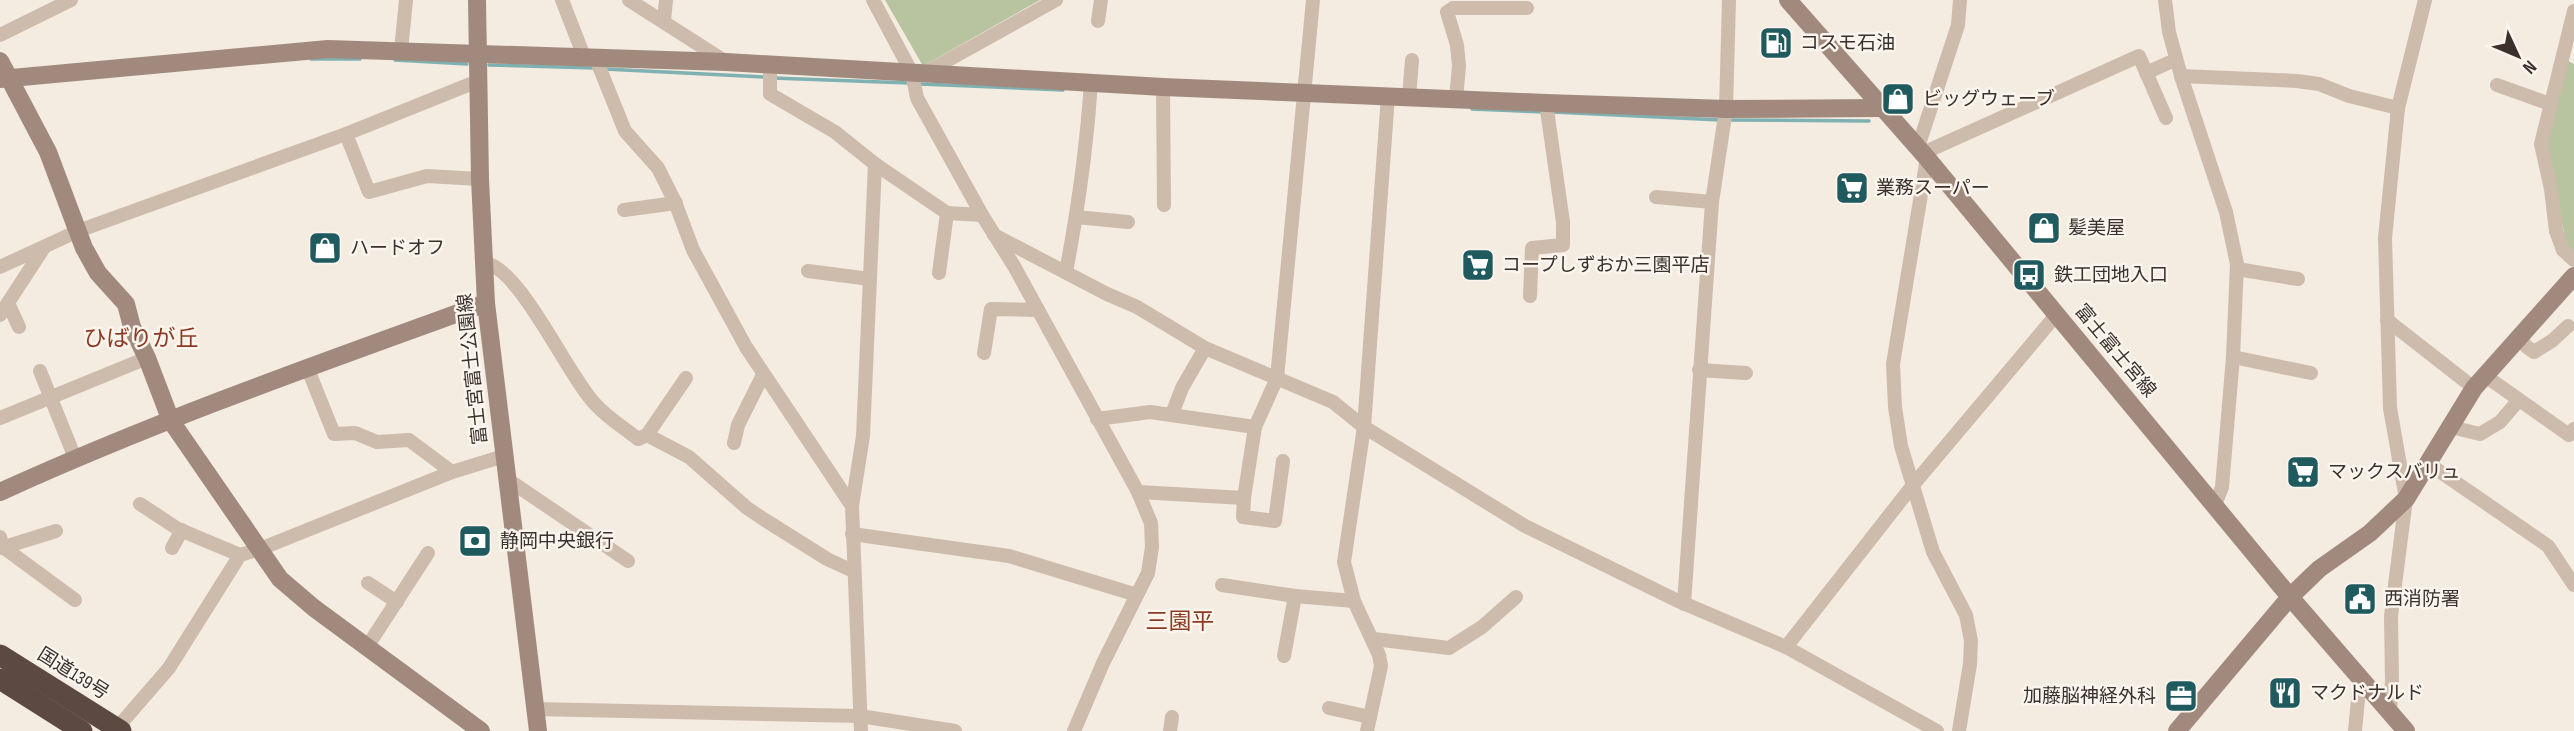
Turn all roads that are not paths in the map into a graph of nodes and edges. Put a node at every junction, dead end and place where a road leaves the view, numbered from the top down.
1 (71, 0) edge
2 (406, 0) edge
3 (477, 0) edge
4 (562, 0) edge
5 (629, 0) edge
6 (666, 0) edge
7 (873, 0) edge
8 (1056, 0) edge
9 (1101, 0) edge
10 (1313, 0) edge
11 (1729, 0) edge
12 (1788, 0) edge
13 (1960, 0) edge
14 (2165, 0) edge
15 (2426, 0) edge
16 (1527, 8) dead end
17 (2574, 11) edge
18 (1098, 21) dead end
19 (664, 22) junction
20 (0, 36) edge
21 (401, 51) junction
22 (478, 54) junction
23 (1412, 60) dead end
24 (726, 62) junction
25 (2168, 63) dead end
26 (595, 64) junction
27 (2, 73) edge
28 (2146, 73) junction
29 (770, 74) junction
30 (2181, 76) junction
31 (916, 79) junction
32 (478, 80) junction
33 (2497, 85) dead end
34 (1090, 88) junction
35 (1163, 92) junction
36 (1409, 97) junction
37 (1304, 98) junction
38 (1456, 99) junction
39 (1387, 101) junction
40 (2550, 104) junction
41 (1882, 108) junction
42 (2398, 108) junction
43 (1547, 109) junction
44 (1724, 116) junction
45 (2166, 118) dead end
46 (346, 134) junction
47 (1923, 153) junction
48 (875, 164) junction
49 (480, 179) junction
50 (1656, 197) dead end
51 (1712, 202) junction
52 (676, 203) junction
53 (1164, 205) dead end
54 (624, 210) dead end
55 (947, 213) junction
56 (982, 215) junction
57 (1076, 217) junction
58 (1128, 222) dead end
59 (78, 231) junction
60 (994, 235) junction
61 (44, 248) junction
62 (2574, 260) edge
63 (484, 263) junction
64 (0, 267) edge
65 (2237, 269) junction
66 (808, 271) dead end
67 (1066, 272) junction
68 (939, 273) dead end
69 (2574, 276) edge
70 (870, 279) junction
71 (2298, 279) dead end
72 (1530, 296) dead end
73 (486, 303) junction
74 (4, 309) edge
75 (1038, 310) junction
76 (2057, 314) junction
77 (2388, 320) junction
78 (2568, 326) dead end
79 (19, 327) dead end
80 (2518, 337) junction
81 (1205, 348) junction
82 (984, 353) dead end
83 (2233, 357) junction
84 (147, 358) junction
85 (307, 367) junction
86 (40, 370) dead end
87 (1699, 370) junction
88 (1746, 373) dead end
89 (2311, 373) dead end
90 (763, 375) junction
91 (686, 378) dead end
92 (1278, 378) junction
93 (2479, 381) junction
94 (52, 397) junction
95 (2518, 401) junction
96 (1172, 414) junction
97 (0, 418) edge
98 (1097, 419) junction
99 (171, 421) junction
100 (1364, 427) junction
101 (2451, 427) junction
102 (1255, 428) junction
103 (2574, 429) edge
104 (647, 435) junction
105 (734, 443) dead end
106 (504, 456) junction
107 (75, 458) junction
108 (1283, 461) dead end
109 (2429, 464) junction
110 (452, 472) junction
111 (507, 479) junction
112 (1913, 485) junction
113 (0, 492) edge
114 (1138, 492) junction
115 (1244, 498) junction
116 (2406, 499) junction
117 (140, 505) dead end
118 (2215, 505) junction
119 (852, 506) junction
120 (182, 530) junction
121 (56, 531) dead end
122 (852, 534) junction
123 (1, 544) edge
124 (172, 548) dead end
125 (260, 549) junction
126 (428, 553) dead end
127 (240, 555) junction
128 (628, 561) dead end
129 (853, 571) junction
130 (368, 583) dead end
131 (1222, 584) dead end
132 (2574, 585) edge
133 (1137, 595) junction
134 (1295, 596) junction
135 (1516, 597) dead end
136 (2290, 597) junction
137 (75, 600) dead end
138 (1354, 601) junction
139 (397, 602) junction
140 (1684, 604) junction
141 (1374, 639) junction
142 (367, 647) junction
143 (1786, 647) junction
144 (1284, 656) dead end
145 (4, 674) edge
146 (2360, 678) junction
147 (1329, 708) dead end
148 (535, 709) junction
149 (2389, 711) junction
150 (861, 723) edge
151 (1369, 724) edge
152 (119, 730) edge
153 (82, 731) edge
154 (481, 731) edge
155 (538, 731) edge
156 (955, 731) edge
157 (1074, 731) edge
158 (1937, 731) edge
159 (1959, 731) edge
160 (2177, 731) edge
161 (2355, 731) edge
162 (2406, 731) edge

1 - 20 street
2 - 21 street
3 - 22 street, 富士宮富士公園線
4 - 26 street
5 - 19 street
6 - 19 street
7 - 31 street
8 - 31 street
9 - 18 street
10 - 37 street
11 - 44 street
12 - 41 street, 富士富士宮線
13 - 47 street
14 - 30 street
15 - 42 street
16 - 38 street
17 - 40 street
19 - 24 street
21 - 22 street
21 - 27 street
22 - 26 street
22 - 32 street, 富士宮富士公園線
23 - 36 street
24 - 26 street
24 - 29 street
25 - 28 street
26 - 52 street
27 - 59 street
28 - 45 street
28 - 47 street
29 - 31 street
29 - 48 street
30 - 42 street
30 - 65 street
31 - 34 street
31 - 56 street
32 - 46 street
32 - 49 street, 富士宮富士公園線
33 - 40 street
34 - 35 street
34 - 57 street
35 - 37 street
35 - 53 street
36 - 38 street
36 - 39 street
37 - 39 street
37 - 92 street
38 - 43 street
39 - 100 street
40 - 62 street
41 - 44 street
41 - 47 street, 富士富士宮線
42 - 77 street
43 - 44 street
43 - 72 street
44 - 51 street
46 - 49 street
46 - 59 street
47 - 76 street, 富士富士宮線
47 - 112 street
48 - 55 street
48 - 70 street
49 - 63 street, 富士宮富士公園線
50 - 51 street
51 - 87 street
52 - 54 street
52 - 90 street
55 - 56 street
55 - 68 street
56 - 60 street
57 - 58 street
57 - 67 street
59 - 61 street
59 - 84 street
60 - 67 street
60 - 75 street
61 - 64 street
61 - 74 street
63 - 73 street, 富士宮富士公園線
63 - 104 street
65 - 71 street
65 - 83 street
66 - 70 street
67 - 81 street
69 - 80 street
70 - 119 street
73 - 85 street
73 - 106 street, 富士宮富士公園線
74 - 79 street
75 - 82 street
75 - 98 street
76 - 112 street
76 - 118 street, 富士富士宮線
77 - 93 street
77 - 116 street
78 - 80 street
80 - 93 street
81 - 92 street
81 - 96 street
83 - 89 street
83 - 118 street
84 - 94 street
84 - 99 street
85 - 99 street
85 - 110 street
86 - 94 street
87 - 88 street
87 - 140 street
90 - 105 street
90 - 119 street
91 - 104 street
92 - 100 street
92 - 102 street
93 - 95 street
93 - 101 street
94 - 97 street
94 - 107 street
95 - 101 street
95 - 103 street
96 - 98 street
96 - 102 street
98 - 114 street
99 - 107 street
99 - 125 street
100 - 138 street
100 - 140 street
101 - 109 street
102 - 115 street
104 - 129 street
106 - 110 street
106 - 111 street, 富士宮富士公園線
107 - 113 street
108 - 115 street
109 - 116 street
109 - 132 street
110 - 125 street
111 - 128 street
111 - 148 street, 富士宮富士公園線
112 - 143 street
112 - 159 street
114 - 115 street
114 - 133 street
116 - 136 street
116 - 149 street
117 - 120 street
118 - 136 street, 富士富士宮線
119 - 122 street
120 - 124 street
120 - 127 street
121 - 123 street
122 - 129 street
122 - 133 street
123 - 137 street
125 - 127 street
125 - 142 street
126 - 139 street
127 - 152 street
129 - 150 street
130 - 139 street
131 - 134 street
133 - 157 street
134 - 138 street
134 - 144 street
135 - 141 street
136 - 146 street, 富士富士宮線
136 - 160 street
138 - 141 street
139 - 142 street
140 - 143 street
141 - 151 street
142 - 154 street
143 - 158 street
145 - 152 highway, 国道139号
145 - 153 highway, 国道139号
146 - 149 street, 富士富士宮線
146 - 161 street
147 - 151 street
148 - 150 street
148 - 155 street, 富士宮富士公園線
149 - 162 street, 富士富士宮線
150 - 156 street

